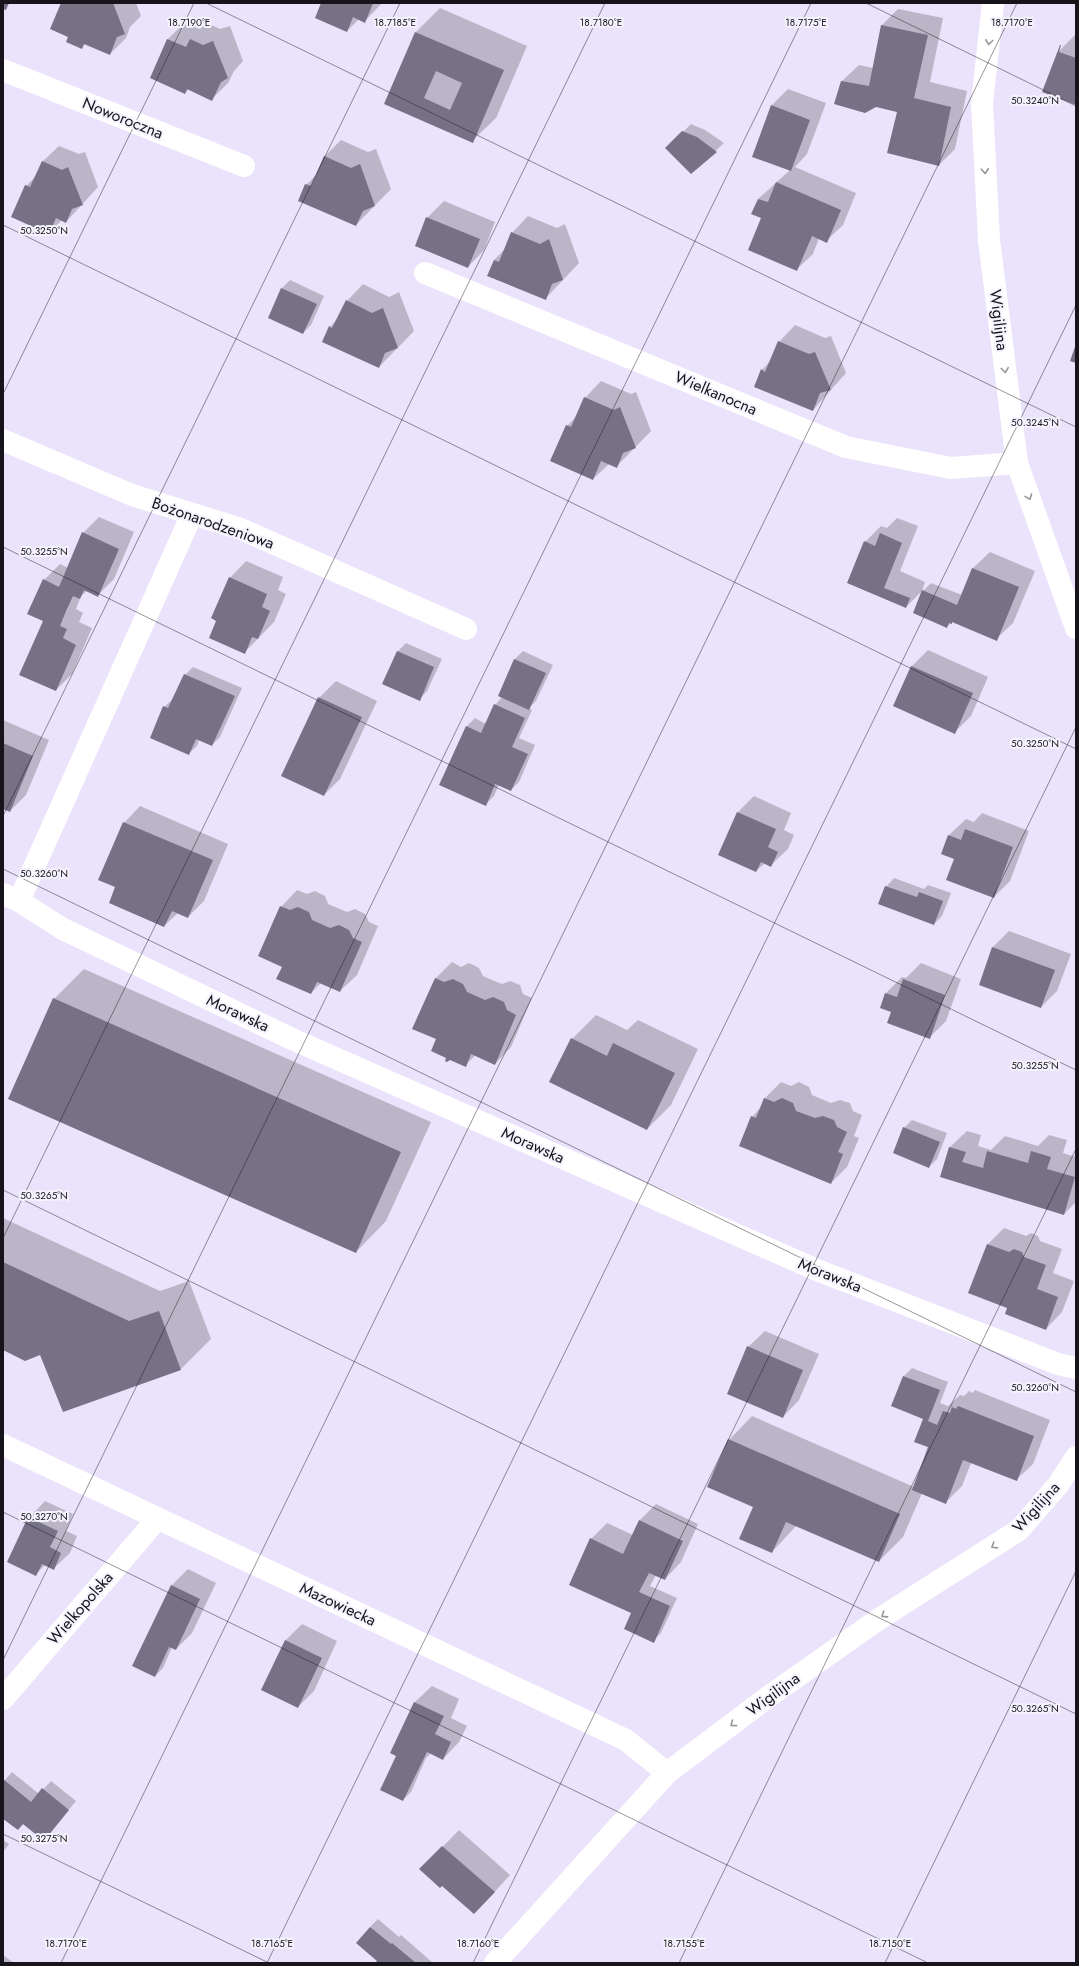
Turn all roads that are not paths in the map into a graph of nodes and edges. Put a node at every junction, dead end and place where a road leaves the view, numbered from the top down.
1 (993, 3) edge
2 (3, 70) edge
3 (244, 166) dead end
4 (425, 273) dead end
5 (3, 440) edge
6 (1017, 463) junction
7 (192, 514) junction
8 (1076, 628) edge
9 (466, 629) dead end
10 (11, 898) edge
11 (1076, 1368) edge
12 (3, 1445) edge
13 (1076, 1456) edge
14 (158, 1518) junction
15 (3, 1699) edge
16 (667, 1773) junction
17 (495, 1963) edge

1 -> 6 street, Wigilijna
2 - 3 street, Noworoczna
4 - 6 street, Wielkanocna
5 - 7 street, Bożonarodzeniowa
6 -> 8 street, Wigilijna
7 - 9 street, Bożonarodzeniowa
7 - 10 street
10 - 11 street, Morawska
12 - 14 street, Mazowiecka
13 -> 16 street, Wigilijna
14 - 15 street, Wielkopolska
14 - 16 street, Mazowiecka
16 - 17 street, Wigilijna

